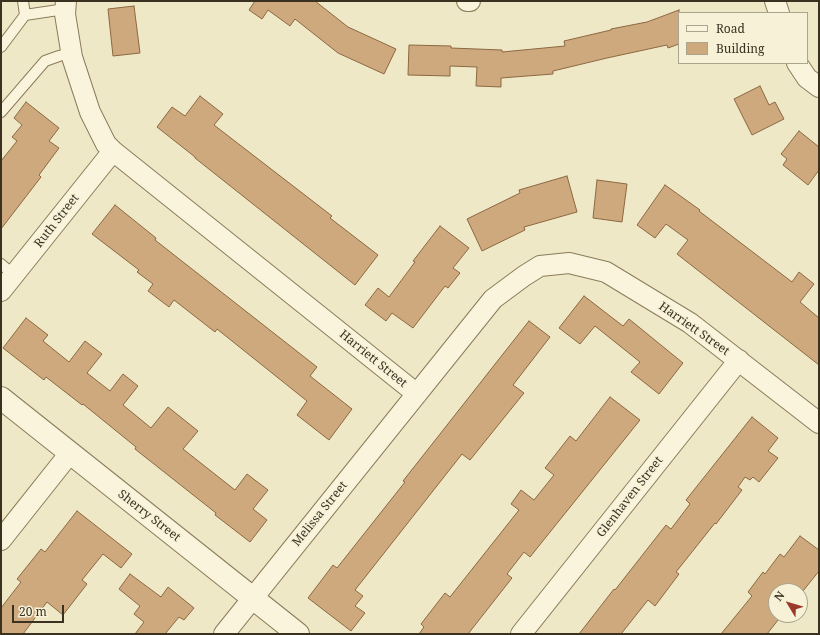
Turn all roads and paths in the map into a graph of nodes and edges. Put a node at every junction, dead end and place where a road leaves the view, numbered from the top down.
1 (24, 1) edge
2 (467, 1) edge
3 (470, 1) edge
4 (775, 1) edge
5 (66, 5) edge
6 (779, 12) edge
7 (25, 15) junction
8 (1, 47) edge
9 (71, 53) junction
10 (798, 64) edge
11 (819, 88) edge
12 (1, 112) edge
13 (113, 151) junction
14 (8, 269) edge
15 (1, 292) edge
16 (739, 360) junction
17 (417, 394) junction
18 (1, 398) edge
19 (819, 423) edge
20 (70, 453) junction
21 (1, 540) edge
22 (253, 598) junction
23 (224, 634) edge
24 (298, 634) edge
25 (521, 634) edge

1 - 7 lane
2 - 3 street
4 - 6 street
5 - 7 lane
5 - 9 street, Harriett Street
7 - 8 lane
9 - 12 lane
9 - 13 street, Harriett Street
10 - 11 street
13 - 14 street, Ruth Street
13 - 17 street, Harriett Street
14 - 15 street, Ruth Street
16 - 17 street, Harriett Street
16 - 19 street, Harriett Street
16 - 25 street, Glenhaven Street
17 - 22 street, Melissa Street
18 - 20 street, Sherry Street
20 - 21 street
20 - 22 street, Sherry Street
22 - 23 street, Melissa Street
22 - 24 street, Sherry Street

